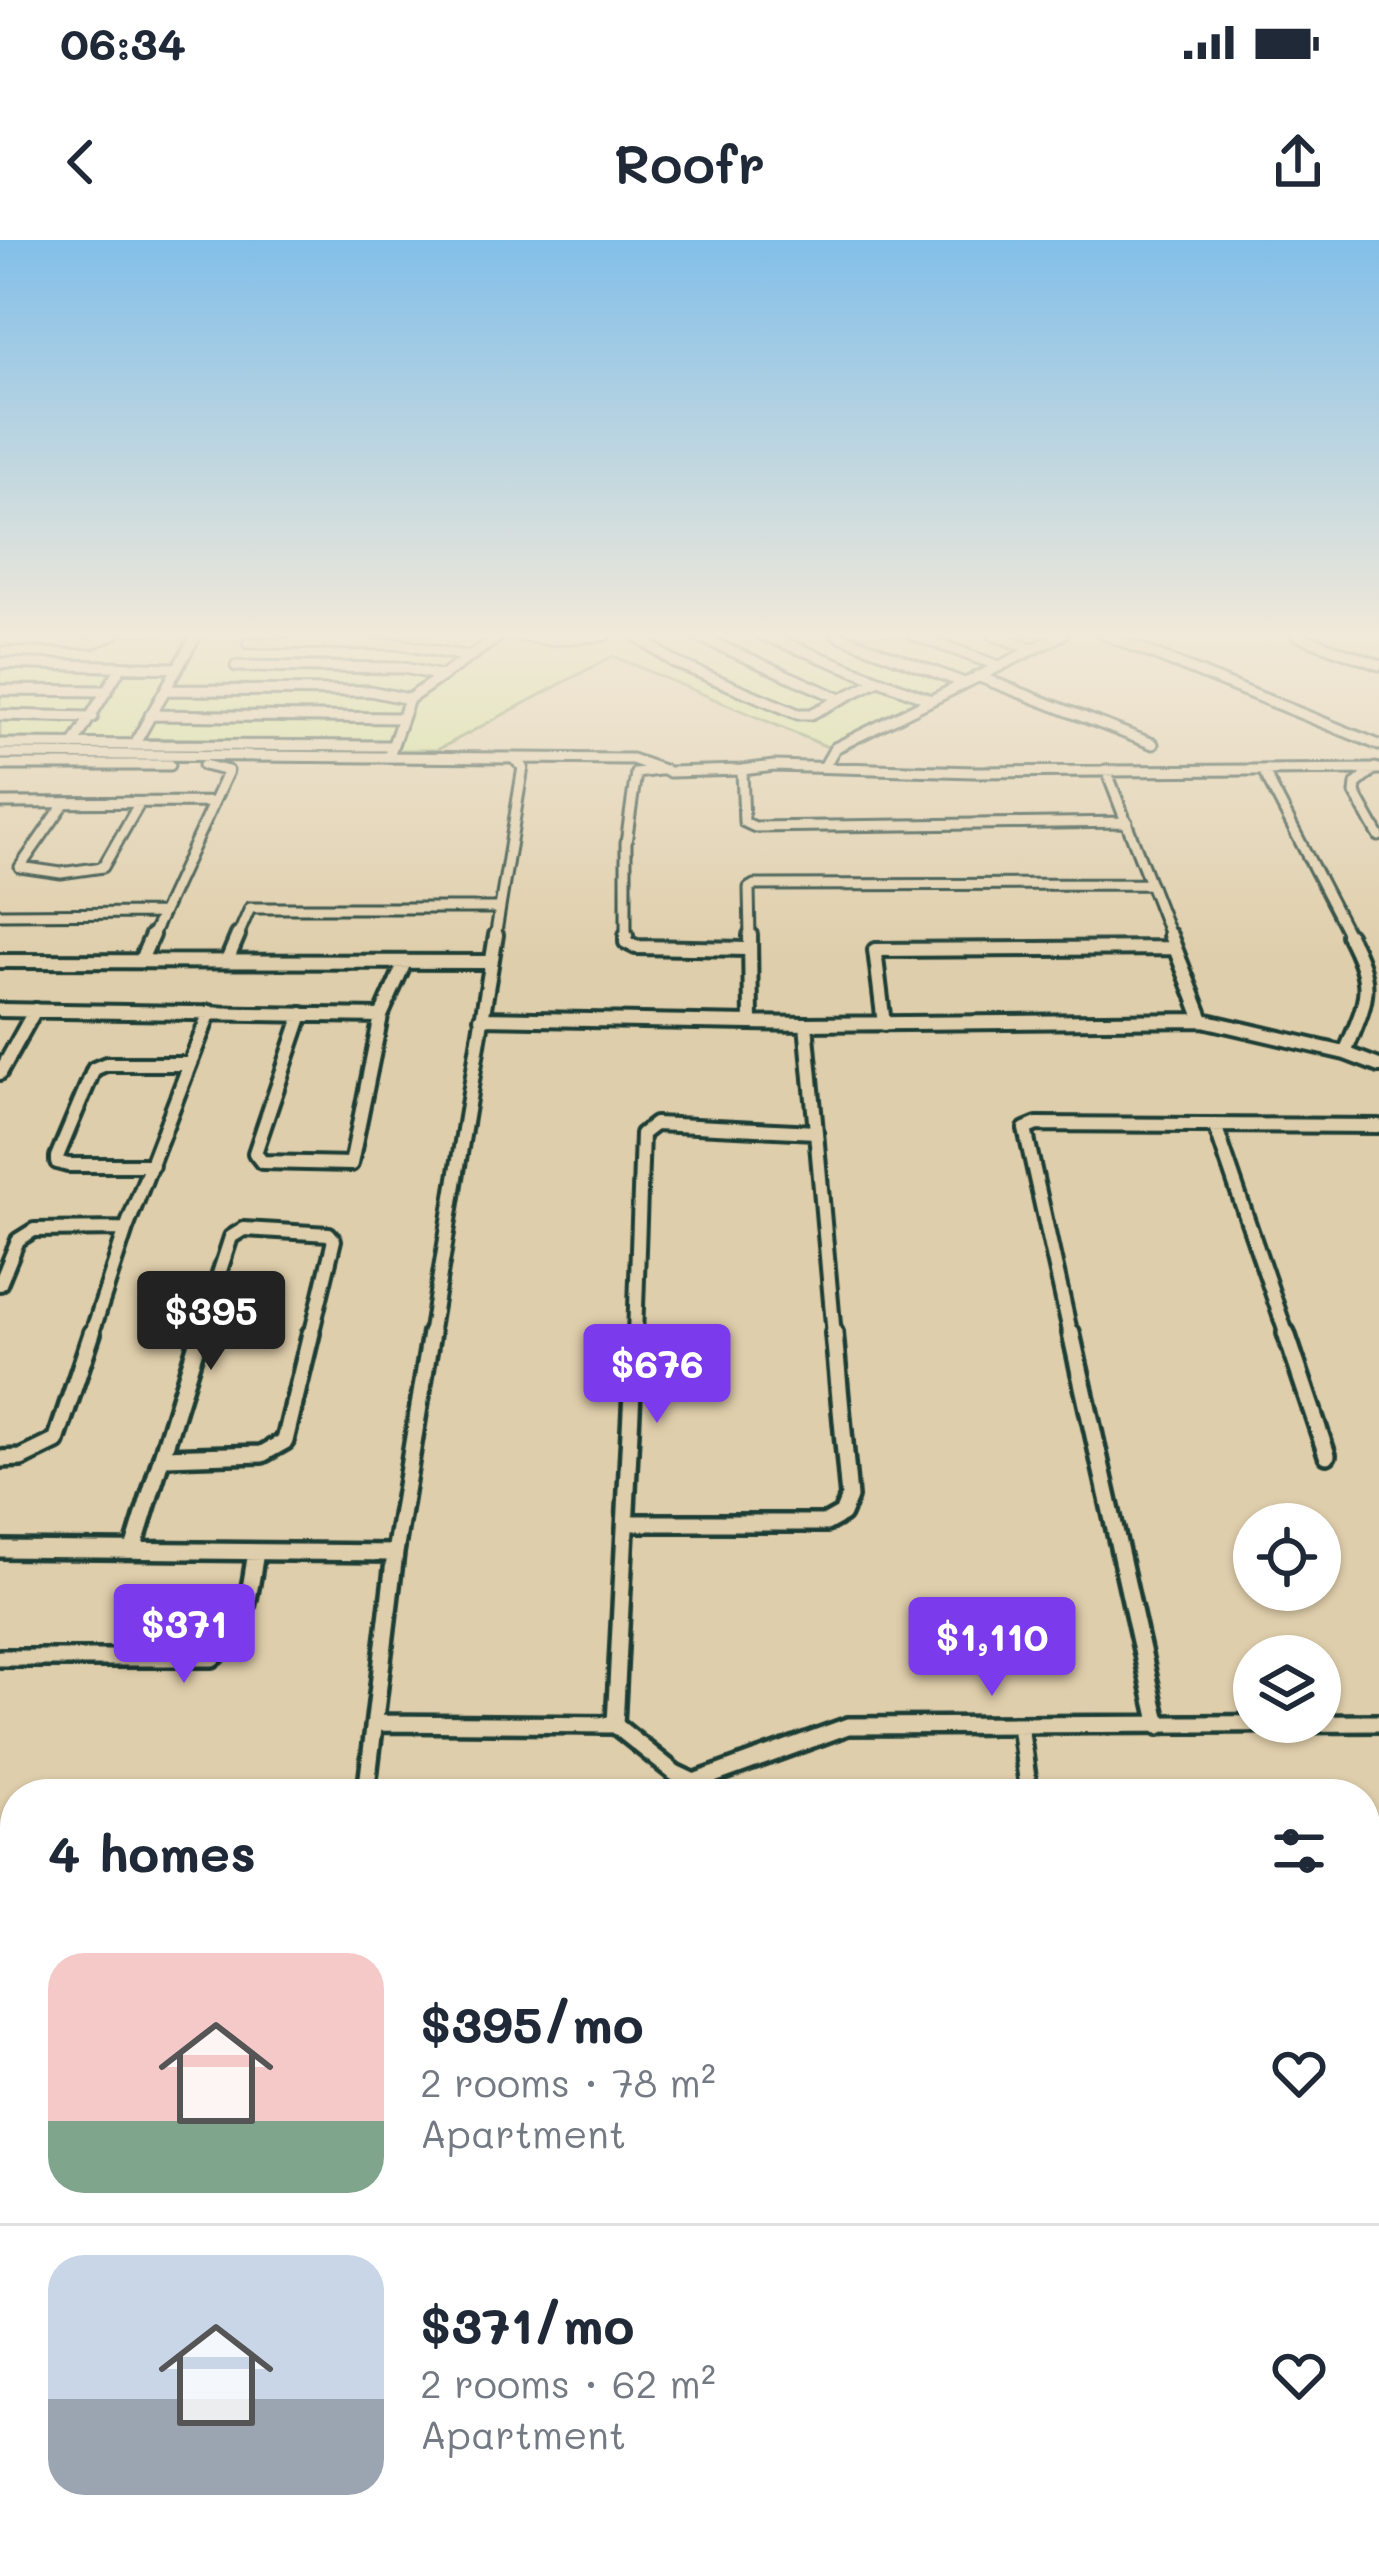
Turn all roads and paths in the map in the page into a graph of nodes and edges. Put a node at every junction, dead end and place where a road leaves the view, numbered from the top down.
1 (393, 743) edge
2 (845, 743) edge
3 (1150, 743) edge
4 (0, 744) edge
5 (1153, 744) dead end
6 (73, 745) joint
7 (134, 745) joint
8 (390, 752) junction
9 (0, 754) edge
10 (513, 758) junction
11 (0, 765) edge
12 (824, 767) junction
13 (1377, 769) edge
14 (659, 770) junction
15 (742, 770) junction
16 (1106, 770) junction
17 (1263, 770) junction
18 (212, 802) junction
19 (0, 803) edge
20 (64, 804) junction
21 (139, 804) junction
22 (1127, 822) junction
23 (1379, 836) edge
24 (1149, 884) junction
25 (499, 908) junction
26 (161, 913) junction
27 (0, 914) edge
28 (1173, 948) junction
29 (747, 949) junction
30 (141, 960) junction
31 (0, 961) edge
32 (227, 961) junction
33 (405, 962) junction
34 (490, 962) junction
35 (0, 1010) edge
36 (35, 1010) junction
37 (210, 1012) junction
38 (302, 1014) junction
39 (381, 1016) junction
40 (481, 1018) junction
41 (1203, 1020) junction
42 (751, 1023) junction
43 (806, 1024) junction
44 (884, 1024) junction
45 (1346, 1053) junction
46 (190, 1064) junction
47 (1379, 1066) edge
48 (2, 1067) edge
49 (1215, 1125) junction
50 (1379, 1126) edge
51 (816, 1132) junction
52 (152, 1165) junction
53 (126, 1229) junction
54 (0, 1284) edge
55 (1327, 1454) dead end
56 (165, 1457) junction
57 (0, 1459) edge
58 (629, 1523) junction
59 (0, 1549) edge
60 (133, 1550) junction
61 (256, 1552) junction
62 (394, 1553) junction
63 (0, 1658) edge
64 (378, 1723) junction
65 (1379, 1723) edge
66 (615, 1725) junction
67 (1020, 1725) junction
68 (1159, 1726) junction
69 (369, 1779) edge
70 (688, 1779) edge
71 (702, 1779) edge
72 (1027, 1779) edge

1 - 8 street
2 - 12 street
3 - 5 street
4 - 6 street
6 - 7 street
7 - 8 street
8 - 9 street
8 - 10 street
10 - 14 street
10 - 25 street
11 - 18 street
12 - 15 street
12 - 16 street
13 - 17 street
13 - 23 street
14 - 15 street
14 - 29 street
15 - 22 street
16 - 17 street
16 - 22 street
17 - 45 street
18 - 21 street
18 - 26 street
19 - 20 street
20 - 21 street
20 - 21 street
22 - 24 street
24 - 28 street
24 - 29 street
25 - 32 street
25 - 34 street
26 - 27 street
26 - 30 street
28 - 41 street
28 - 44 street
29 - 42 street
30 - 31 street
30 - 32 street
32 - 33 street
33 - 34 street
33 - 39 street
34 - 40 street
35 - 36 street
36 - 37 street
36 - 48 street
37 - 38 street
37 - 46 street
38 - 39 street
38 - 39 street
40 - 42 street
40 - 62 street
41 - 44 street
41 - 45 street
42 - 43 street
43 - 44 street
43 - 51 street
45 - 47 street
46 - 52 street
46 - 52 street
49 - 50 street
49 - 55 street
49 - 68 street
51 - 58 street
51 - 58 street
52 - 53 street
53 - 54 street
53 - 57 street
56 - 56 street
56 - 60 street
58 - 66 street
59 - 60 street
60 - 61 street
61 - 62 street
61 - 63 street
62 - 64 street
64 - 66 street
64 - 69 street
65 - 68 street
66 - 70 street
67 - 68 street
67 - 71 street
67 - 72 street

